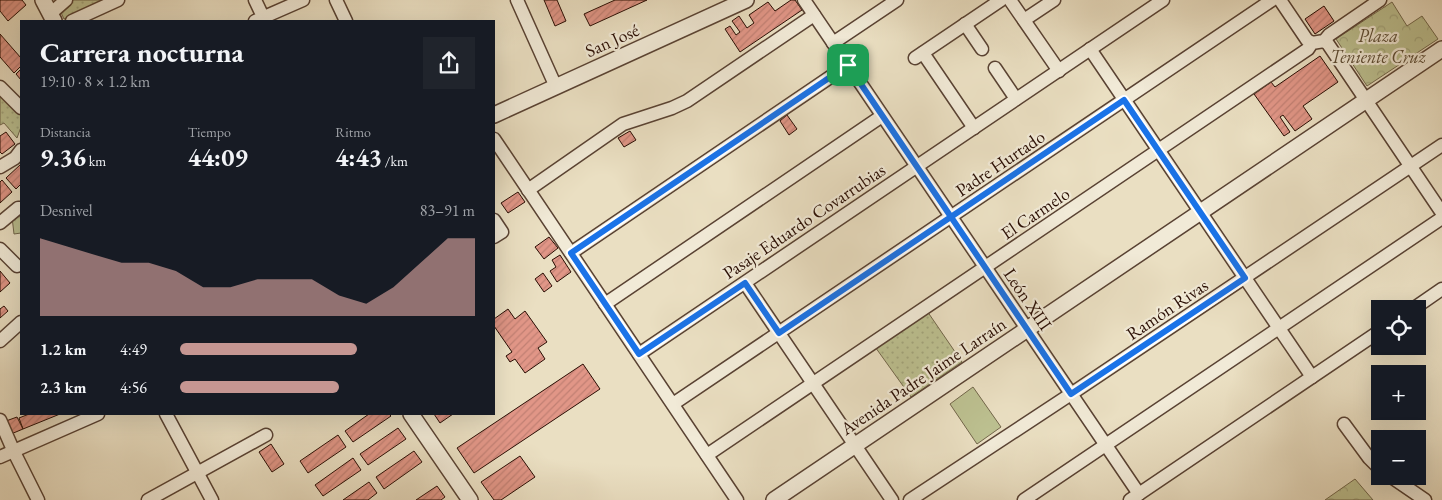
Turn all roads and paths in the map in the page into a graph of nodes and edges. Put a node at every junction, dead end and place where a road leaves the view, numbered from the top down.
1 (66, 0) edge
2 (118, 0) edge
3 (255, 0) edge
4 (303, 0) edge
5 (336, 0) edge
6 (517, 0) edge
7 (746, 0) edge
8 (804, 0) edge
9 (897, 0) edge
10 (1001, 0) edge
11 (1010, 0) edge
12 (1054, 0) edge
13 (1163, 0) edge
14 (1272, 0) edge
15 (1280, 0) edge
16 (1380, 0) edge
17 (49, 12) edge
18 (814, 15) junction
19 (74, 20) edge
20 (261, 20) edge
21 (346, 20) edge
22 (1024, 20) junction
23 (965, 24) junction
24 (1318, 42) junction
25 (833, 43) junction
26 (982, 49) dead end
27 (1090, 49) junction
28 (1442, 49) edge
29 (848, 65) junction
30 (995, 68) dead end
31 (1059, 71) junction
32 (556, 86) junction
33 (0, 87) edge
34 (1016, 99) junction
35 (1124, 100) junction
36 (1366, 100) junction
37 (20, 107) edge
38 (495, 115) edge
39 (882, 116) junction
40 (974, 128) junction
41 (495, 140) edge
42 (1442, 145) edge
43 (1158, 150) junction
44 (20, 151) edge
45 (1410, 166) junction
46 (0, 167) edge
47 (917, 167) junction
48 (528, 190) junction
49 (20, 208) edge
50 (1200, 212) junction
51 (1442, 213) edge
52 (951, 217) junction
53 (1442, 218) edge
54 (495, 222) edge
55 (0, 223) edge
56 (495, 236) edge
57 (0, 249) edge
58 (571, 253) junction
59 (17, 266) dead end
60 (985, 267) junction
61 (1245, 278) junction
62 (745, 283) junction
63 (1442, 289) edge
64 (1426, 300) edge
65 (605, 304) junction
66 (20, 323) edge
67 (1279, 328) junction
68 (1027, 329) junction
69 (779, 333) junction
70 (1371, 337) edge
71 (0, 341) edge
72 (639, 354) junction
73 (1312, 377) junction
74 (814, 383) junction
75 (1071, 394) junction
76 (673, 404) junction
77 (96, 415) edge
78 (167, 415) edge
79 (412, 415) edge
80 (0, 420) edge
81 (1344, 424) dead end
82 (266, 435) dead end
83 (855, 445) junction
84 (1105, 445) junction
85 (14, 452) junction
86 (707, 455) junction
87 (0, 457) edge
88 (1371, 460) edge
89 (198, 473) junction
90 (1403, 485) edge
91 (1134, 497) edge
92 (38, 500) edge
93 (148, 500) edge
94 (212, 500) edge
95 (470, 500) edge
96 (737, 500) edge
97 (774, 500) edge
98 (892, 500) edge
99 (910, 500) edge
100 (1024, 500) edge
101 (1425, 500) edge

1 - 17 street
2 - 19 street
3 - 20 street
4 - 20 street
5 - 21 street
6 - 32 street
7 - 32 street, San José
8 - 18 street, León XIII
9 - 25 street
10 - 23 street
11 - 22 street
12 - 22 street
13 - 27 street, Pasaje Eduardo Covarrubias
14 - 35 street, Padre Hurtado
15 - 24 street
16 - 24 street, El Carmelo
18 - 25 street, León XIII
18 - 48 street
22 - 31 street
23 - 26 street
23 - 40 street
24 - 36 street
24 - 43 street, El Carmelo
25 - 29 street, León XIII
27 - 31 street, Pasaje Eduardo Covarrubias
27 - 35 street
28 - 36 street, Avenida Padre Jaime Larraín
29 - 39 street, León XIII
29 - 58 street
30 - 34 street
31 - 34 street, Pasaje Eduardo Covarrubias
32 - 38 street, San José
33 - 37 street
34 - 40 street, Pasaje Eduardo Covarrubias
35 - 43 street
35 - 52 street, Padre Hurtado
36 - 45 street
36 - 50 street, Avenida Padre Jaime Larraín
39 - 47 street, León XIII
39 - 65 street
40 - 47 street, Pasaje Eduardo Covarrubias
41 - 48 street
42 - 45 street, Ramón Rivas
43 - 50 street
43 - 60 street, El Carmelo
44 - 46 street
45 - 51 street
45 - 61 street, Ramón Rivas
47 - 52 street, León XIII
47 - 62 street, Pasaje Eduardo Covarrubias
48 - 58 street
49 - 55 street
50 - 61 street
50 - 68 street, Avenida Padre Jaime Larraín
52 - 60 street, León XIII
52 - 69 street, Padre Hurtado
53 - 67 street
54 - 56 street
57 - 59 street
58 - 65 street
60 - 68 street, León XIII
60 - 74 street, El Carmelo
61 - 67 street
61 - 75 street, Ramón Rivas
62 - 69 street
62 - 72 street, Pasaje Eduardo Covarrubias
63 - 64 street
65 - 72 street
66 - 71 street
67 - 73 street
67 - 84 street
68 - 75 street, León XIII
68 - 83 street, Avenida Padre Jaime Larraín
69 - 74 street
69 - 76 street, Padre Hurtado
70 - 73 street
72 - 76 street
73 - 91 street
74 - 83 street
74 - 86 street, El Carmelo
75 - 84 street, León XIII
75 - 99 street, Ramón Rivas
76 - 86 street
77 - 85 street
78 - 89 street
79 - 95 street
80 - 85 street
81 - 88 street
82 - 89 street
83 - 97 street, Avenida Padre Jaime Larraín
83 - 98 street
84 - 91 street, León XIII
84 - 100 street
85 - 87 street
85 - 92 street
86 - 96 street
89 - 93 street
89 - 94 street
90 - 101 street

